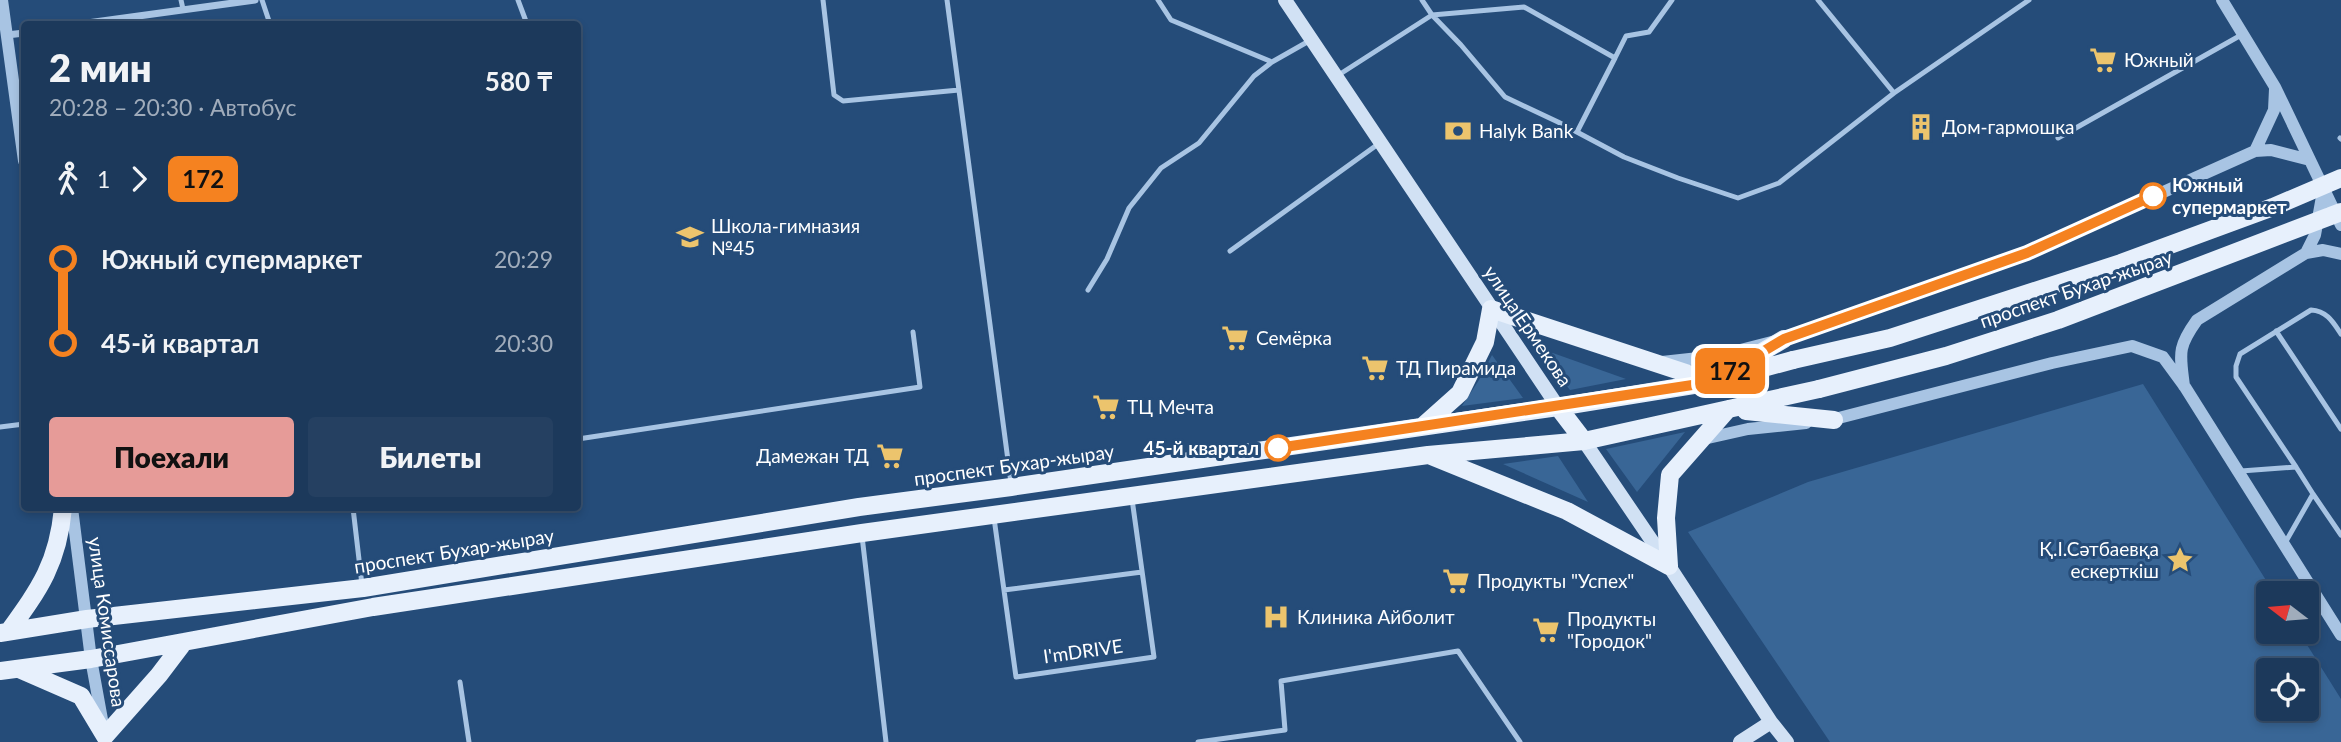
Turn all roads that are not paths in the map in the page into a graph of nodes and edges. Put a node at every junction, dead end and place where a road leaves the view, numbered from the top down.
1 (2, 0) edge
2 (181, 0) edge
3 (255, 0) edge
4 (262, 0) edge
5 (519, 0) edge
6 (823, 0) edge
7 (947, 0) edge
8 (1158, 0) edge
9 (1285, 0) edge
10 (1422, 0) edge
11 (1529, 0) edge
12 (1672, 0) edge
13 (1818, 0) edge
14 (2029, 0) edge
15 (2222, 0) edge
16 (1524, 7) junction
17 (183, 9) junction
18 (1432, 15) junction
19 (101, 21) edge
20 (269, 21) edge
21 (526, 21) edge
22 (21, 33) edge
23 (2243, 34) junction
24 (7, 35) junction
25 (1312, 39) junction
26 (5, 53) edge
27 (1615, 58) junction
28 (1272, 62) junction
29 (1336, 76) junction
30 (2275, 87) junction
31 (959, 90) junction
32 (1894, 93) junction
33 (21, 125) edge
34 (1577, 132) junction
35 (2058, 138) dead end
36 (1381, 142) junction
37 (2255, 150) junction
38 (2310, 160) junction
39 (2332, 186) edge
40 (2341, 212) edge
41 (2341, 225) edge
42 (1230, 251) dead end
43 (2305, 253) junction
44 (2341, 254) edge
45 (1088, 289) dead end
46 (1491, 309) junction
47 (2276, 331) junction
48 (913, 332) dead end
49 (2341, 334) edge
50 (1784, 339) junction
51 (1655, 362) junction
52 (1712, 382) junction
53 (2185, 387) junction
54 (1558, 407) junction
55 (1728, 409) junction
56 (1834, 420) junction
57 (21, 424) edge
58 (1423, 426) junction
59 (0, 427) edge
60 (2341, 429) edge
61 (581, 439) edge
62 (1699, 440) junction
63 (1584, 441) junction
64 (1428, 455) junction
65 (2296, 467) junction
66 (2238, 471) junction
67 (1011, 487) junction
68 (2313, 494) junction
69 (1131, 495) junction
70 (859, 507) junction
71 (63, 511) edge
72 (72, 511) edge
73 (353, 511) edge
74 (993, 515) junction
75 (862, 533) junction
76 (2341, 535) edge
77 (2284, 544) junction
78 (1670, 566) junction
79 (1142, 572) junction
80 (363, 588) junction
81 (1004, 590) junction
82 (87, 619) junction
83 (4, 632) edge
84 (2341, 635) edge
85 (184, 642) junction
86 (91, 659) junction
87 (9, 670) edge
88 (460, 682) dead end
89 (1771, 722) junction
90 (105, 739) edge
91 (469, 742) edge
92 (886, 742) edge
93 (1198, 742) edge
94 (1520, 742) edge
95 (1740, 742) edge
96 (1787, 742) edge

1 - 24 street
2 - 17 lane
3 - 17 street
4 - 20 lane
5 - 21 lane
6 - 31 lane
7 - 31 lane
8 - 28 lane
9 - 25 main road, улица Ермекова
10 - 18 lane
11 - 16 lane
12 - 27 lane
13 - 32 lane
14 - 32 lane
15 - 23 street
16 - 18 lane
16 - 27 lane
17 - 19 street
18 - 29 lane
18 - 34 lane
22 - 24 street
23 - 30 street
23 - 35 lane
24 - 26 street
25 - 28 lane
25 - 29 main road, улица Ермекова
26 - 33 street
27 - 34 lane
28 - 45 lane
29 - 36 main road, улица Ермекова
30 - 37 street
30 - 38 street
31 - 67 lane
32 - 34 lane
36 - 42 lane
36 - 46 main road, улица Ермекова
37 - 38 street
37 - 50 street
38 - 39 street
39 - 41 street
39 - 43 street
39 - 52 main road, проспект Бухар-жырау, bridge
40 - 55 main road, проспект Бухар-жырау, bridge
43 - 44 street
43 - 53 street
46 - 51 main road
46 - 54 main road, улица Ермекова
46 - 58 main road
47 - 49 lane
47 - 60 lane
47 - 65 lane
48 - 61 lane
50 - 51 street
50 - 52 main road
51 - 52 main road
52 - 54 main road, проспект Бухар-жырау
53 - 56 street
53 - 66 street
54 - 58 main road, проспект Бухар-жырау
54 - 63 main road, улица Ермекова
55 - 56 main road
55 - 62 main road
55 - 63 main road
56 - 62 street
57 - 59 lane
58 - 67 main road, проспект Бухар-жырау
62 - 78 main road
63 - 64 main road
63 - 78 main road, улица Ермекова
64 - 69 main road
64 - 78 main road
65 - 66 lane
65 - 68 lane
66 - 77 street
67 - 70 main road, проспект Бухар-жырау
68 - 76 lane
68 - 77 lane
69 - 74 main road
69 - 79 lane, I'mDRIVE
70 - 75 main road
70 - 80 main road, проспект Бухар-жырау
71 - 83 main road
72 - 82 street, улица Комиссарова
73 - 80 lane
74 - 75 main road
74 - 81 lane, I'mDRIVE
75 - 85 main road
75 - 92 lane
77 - 84 street
78 - 89 main road, улица Ермекова
79 - 81 lane
79 - 81 lane, I'mDRIVE
80 - 82 main road, проспект Бухар-жырау
82 - 83 main road, проспект Бухар-жырау
82 - 86 street, улица Комиссарова
85 - 86 main road
85 - 90 main road
86 - 87 main road
86 - 90 street, улица Комиссарова
87 - 90 main road
88 - 91 lane
89 - 95 main road
89 - 96 main road, улица Ермекова
93 - 94 lane

